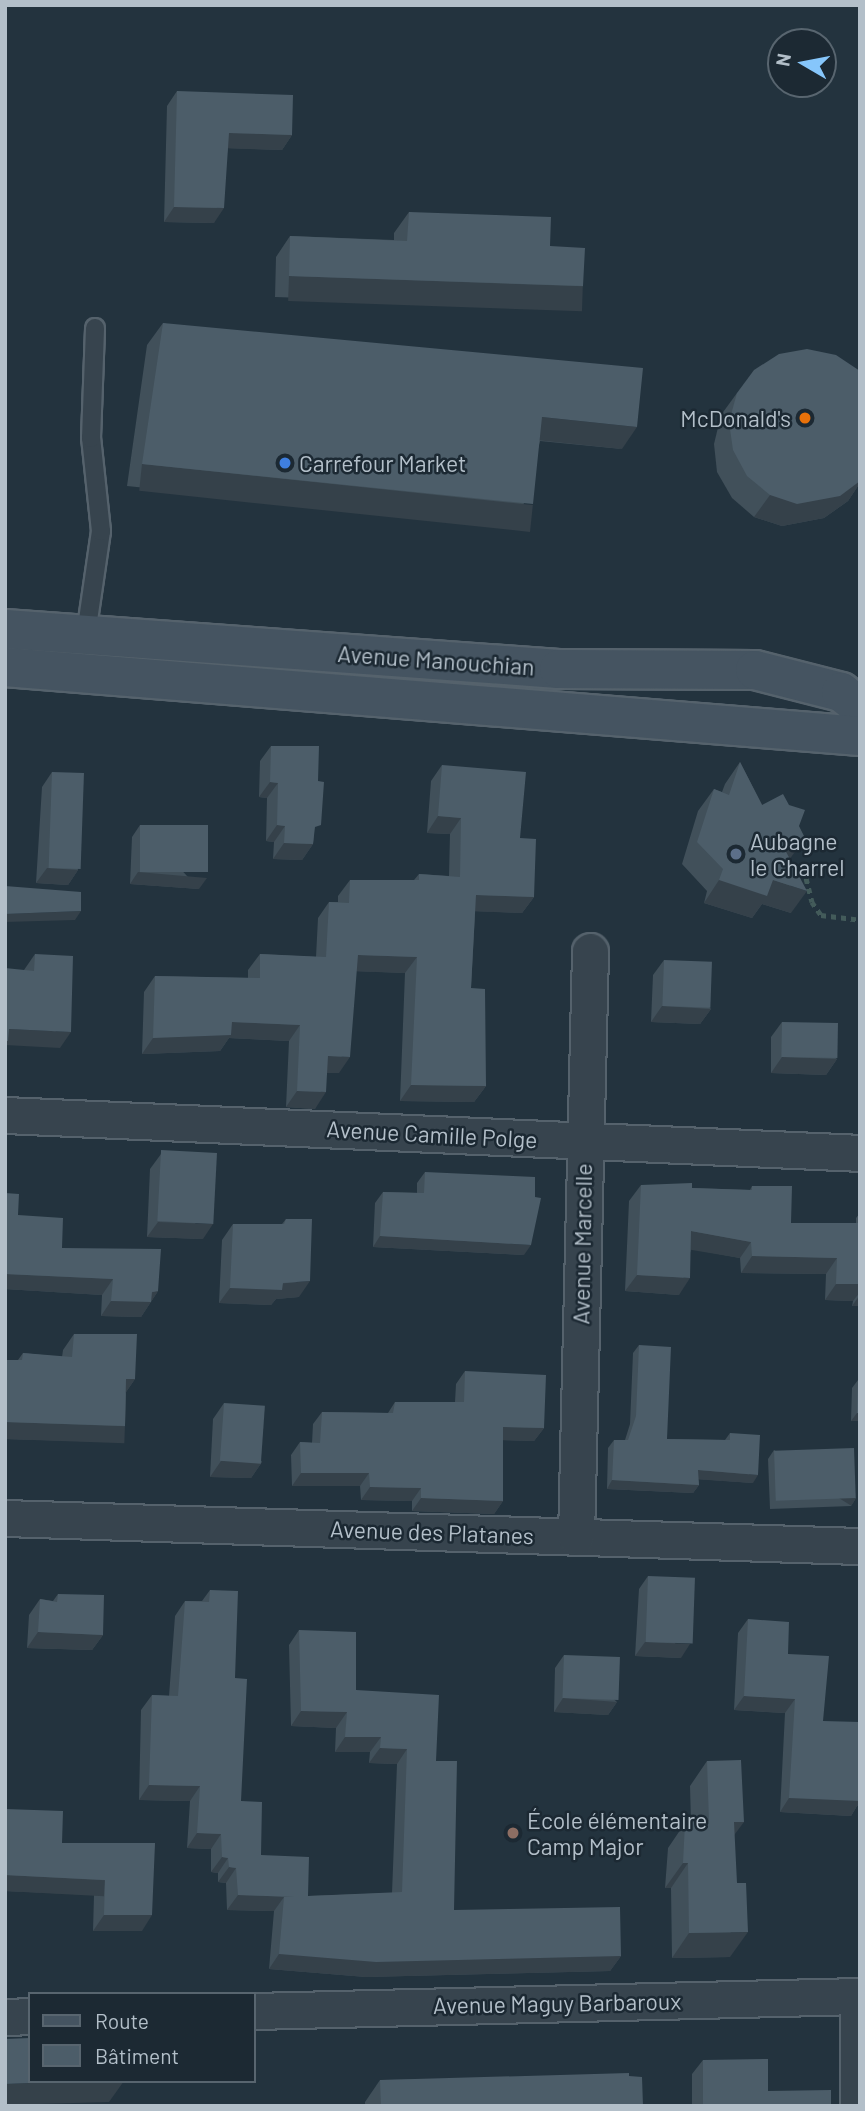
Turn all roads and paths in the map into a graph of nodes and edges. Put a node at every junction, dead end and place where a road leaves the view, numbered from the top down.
1 (95, 328) dead end
2 (5, 629) edge
3 (86, 634) junction
4 (5, 667) edge
5 (860, 707) edge
6 (860, 736) edge
7 (804, 869) dead end
8 (860, 920) edge
9 (590, 950) dead end
10 (5, 1115) edge
11 (585, 1141) junction
12 (860, 1153) edge
13 (5, 1518) edge
14 (576, 1537) junction
15 (860, 1546) edge
16 (859, 1996) edge
17 (256, 2011) edge
18 (28, 2016) edge
19 (5, 2017) edge
20 (858, 2106) edge

1 - 3 lane
2 - 3 main road, Avenue Manouchian
3 - 5 main road, Avenue Manouchian
4 - 6 main road, Avenue Manouchian
7 - 8 path
9 - 11 street, Avenue Marcelle
10 - 11 street, Avenue Camille Polge
11 - 12 street, Avenue Camille Polge
11 - 14 street, Avenue Marcelle
13 - 14 street, Avenue des Platanes
14 - 15 street, Avenue des Platanes
16 - 17 street, Avenue Maguy Barbaroux
16 - 20 street
18 - 19 street

